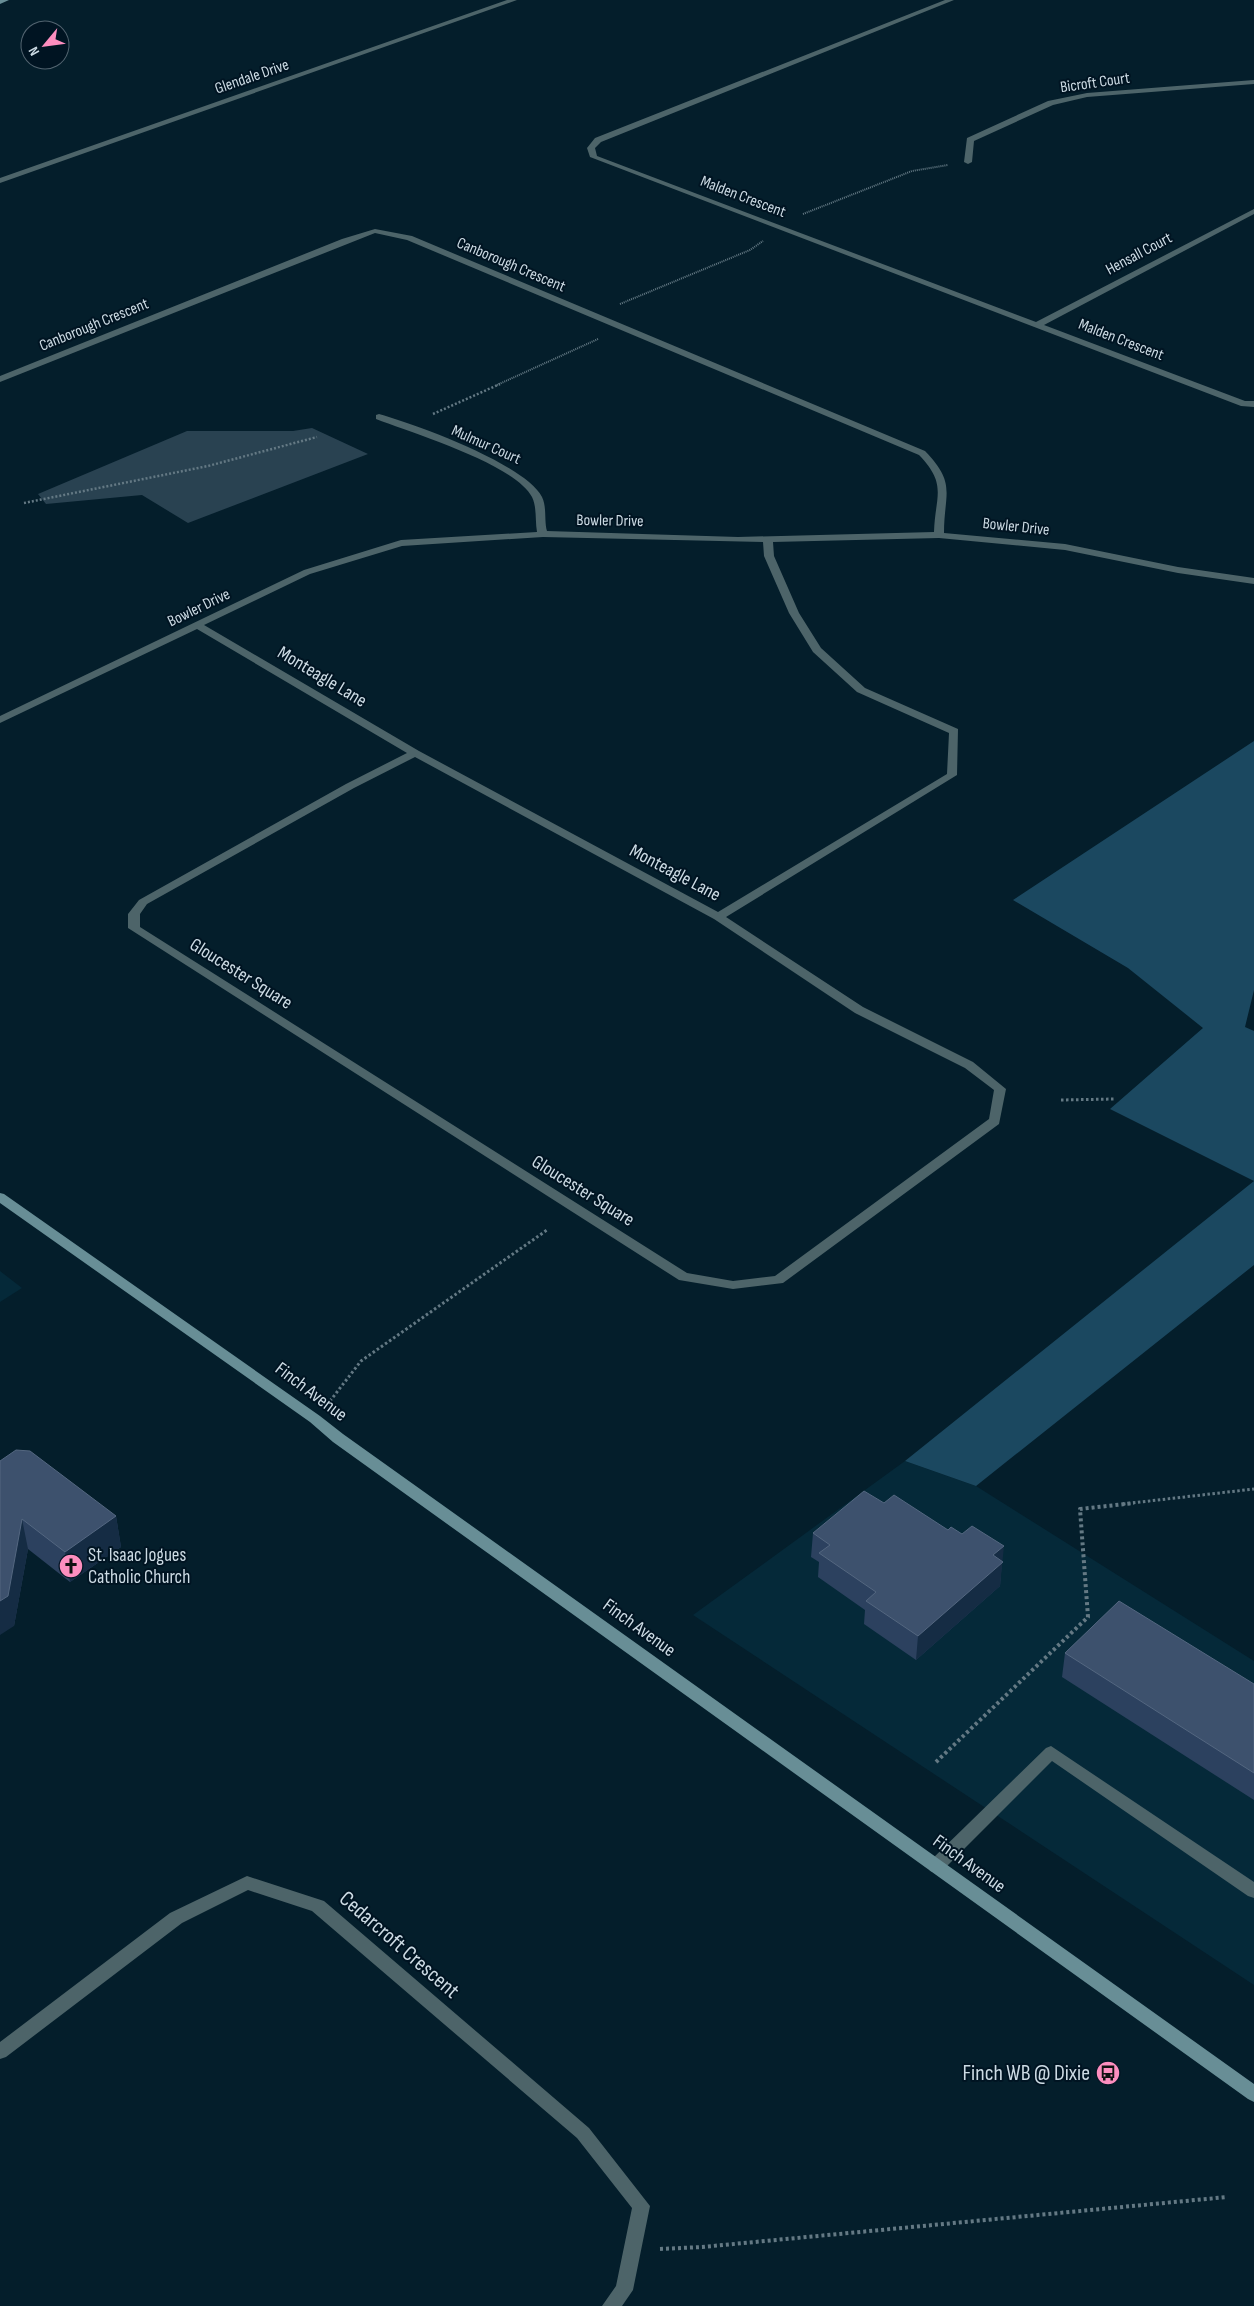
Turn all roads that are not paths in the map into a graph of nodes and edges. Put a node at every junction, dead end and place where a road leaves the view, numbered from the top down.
1 (6, 0) edge
2 (514, 0) edge
3 (951, 0) edge
4 (0, 2) edge
5 (1254, 82) edge
6 (968, 162) dead end
7 (0, 181) edge
8 (1254, 211) edge
9 (1038, 324) junction
10 (0, 379) edge
11 (1254, 404) edge
12 (379, 417) dead end
13 (543, 534) junction
14 (939, 535) junction
15 (768, 540) junction
16 (1254, 581) edge
17 (197, 625) junction
18 (0, 720) edge
19 (415, 753) junction
20 (718, 917) junction
21 (0, 1197) edge
22 (936, 1866) junction
23 (1254, 1891) edge
24 (0, 2052) edge
25 (1254, 2094) edge
26 (610, 2306) edge

1 - 4 main road
2 - 7 street, Glendale Drive
3 - 9 street, Malden Crescent
5 - 6 street, Bicroft Court
8 - 9 street, Hensall Court
9 - 11 street, Malden Crescent
10 - 14 street, Canborough Crescent
12 - 13 street, Mulmur Court
13 - 15 street, Bowler Drive
13 - 17 street, Bowler Drive
14 - 15 street, Bowler Drive
14 - 16 street, Bowler Drive
15 - 20 street, Monteagle Lane
17 - 18 street, Bowler Drive
17 - 19 street, Monteagle Lane
19 - 20 street, Monteagle Lane
19 - 20 street, Gloucester Square
21 - 22 main road, Finch Avenue
22 - 23 street
22 - 25 main road, Finch Avenue
24 - 26 street, Cedarcroft Crescent

